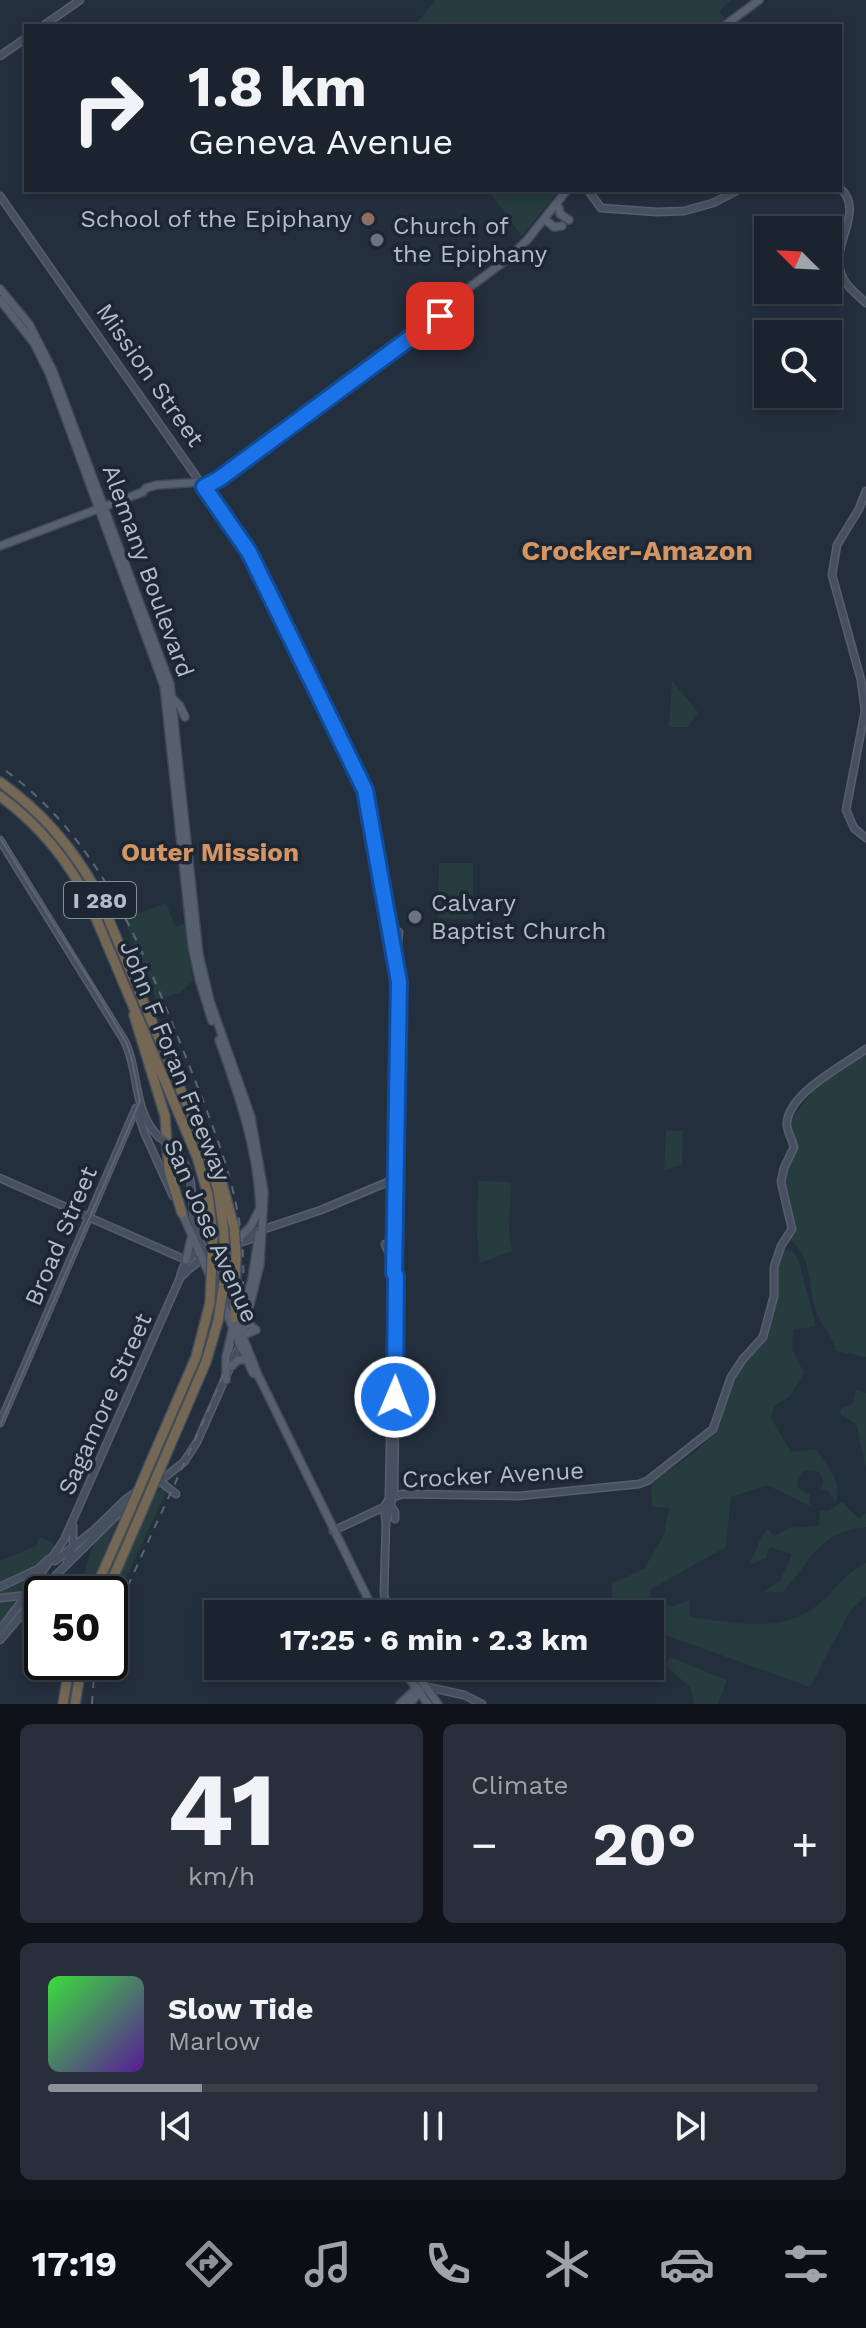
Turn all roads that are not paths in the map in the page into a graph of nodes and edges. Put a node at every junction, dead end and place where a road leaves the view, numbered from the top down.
1 (80, 0) edge
2 (759, 0) edge
3 (46, 24) edge
4 (727, 24) edge
5 (24, 39) edge
6 (0, 56) edge
7 (842, 189) edge
8 (568, 192) edge
9 (569, 192) edge
10 (589, 192) edge
11 (734, 192) edge
12 (0, 196) edge
13 (559, 208) junction
14 (569, 220) dead end
15 (548, 222) junction
16 (562, 226) dead end
17 (0, 289) edge
18 (0, 300) edge
19 (866, 303) edge
20 (202, 485) junction
21 (866, 491) edge
22 (102, 508) junction
23 (0, 546) edge
24 (172, 698) junction
25 (185, 717) dead end
26 (0, 782) edge
27 (0, 796) edge
28 (866, 838) edge
29 (0, 840) edge
30 (399, 932) dead end
31 (392, 947) junction
32 (132, 1004) junction
33 (866, 1049) edge
34 (138, 1099) junction
35 (136, 1108) junction
36 (144, 1124) junction
37 (127, 1129) junction
38 (263, 1176) junction
39 (0, 1178) edge
40 (395, 1179) junction
41 (269, 1185) dead end
42 (260, 1208) junction
43 (182, 1213) junction
44 (89, 1217) junction
45 (229, 1230) junction
46 (261, 1233) junction
47 (191, 1237) junction
48 (239, 1238) junction
49 (394, 1248) junction
50 (202, 1254) junction
51 (186, 1260) junction
52 (394, 1269) junction
53 (180, 1278) junction
54 (235, 1325) junction
55 (241, 1340) junction
56 (247, 1360) junction
57 (232, 1366) junction
58 (258, 1375) junction
59 (226, 1380) junction
60 (0, 1423) edge
61 (164, 1480) junction
62 (389, 1502) junction
63 (74, 1518) junction
64 (395, 1519) dead end
65 (333, 1531) junction
66 (62, 1544) junction
67 (73, 1546) junction
68 (61, 1570) junction
69 (39, 1576) edge
70 (40, 1576) edge
71 (55, 1576) edge
72 (101, 1576) edge
73 (114, 1576) edge
74 (0, 1587) edge
75 (24, 1595) edge
76 (24, 1596) edge
77 (392, 1596) dead end
78 (3, 1597) edge
79 (368, 1600) edge
80 (385, 1600) edge
81 (388, 1600) edge
82 (24, 1610) edge
83 (13, 1611) junction
84 (0, 1630) edge
85 (0, 1640) edge
86 (67, 1680) edge
87 (79, 1680) edge
88 (412, 1680) edge
89 (416, 1680) edge
90 (419, 1689) junction
91 (63, 1702) edge
92 (75, 1704) edge
93 (400, 1704) edge
94 (410, 1704) edge
95 (428, 1704) edge
96 (438, 1704) edge
97 (482, 1704) edge

1 - 3 main road
2 - 4 main road
5 - 6 main road
7 - 19 main road
8 - 20 main road
9 - 13 main road
10 - 11 main road
12 - 20 main road, Mission Street
13 - 14 main road
13 - 15 main road
15 - 16 main road
15 - 20 main road
17 - 22 main road, Alemany Boulevard
18 - 22 main road, Alemany Boulevard
20 - 22 main road
20 - 31 main road, Mission Street
21 - 28 main road
22 - 23 main road
22 - 24 main road, Alemany Boulevard
22 - 42 main road, Alemany Boulevard
24 - 25 main road
24 - 38 main road, Alemany Boulevard
26 - 45 highway, John F Foran Freeway / I 280
27 - 32 highway, John F Foran Freeway / I 280
29 - 34 main road, San Jose Avenue
30 - 31 main road
31 - 40 main road, Mission Street
32 - 43 highway
32 - 72 highway, John F Foran Freeway / I 280, bridge
33 - 62 main road, Crocker Avenue
34 - 35 main road, San Jose Avenue
34 - 36 main road, San Jose Avenue
35 - 36 main road, San Jose Avenue
35 - 37 main road, Broad Street
36 - 37 main road
36 - 43 main road, San Jose Avenue
36 - 50 main road, San Jose Avenue, bridge
37 - 44 main road, Broad Street
38 - 41 main road
38 - 46 main road, Alemany Boulevard
39 - 44 main road
40 - 46 main road
40 - 49 main road, Mission Street
42 - 46 main road, Alemany Boulevard
42 - 48 main road
43 - 47 main road, San Jose Avenue
44 - 51 main road
44 - 60 main road, Broad Street
45 - 54 highway, bridge
45 - 73 highway, bridge
46 - 48 main road
46 - 50 main road
46 - 54 main road, Alemany Boulevard
46 - 55 main road, Alemany Boulevard
47 - 50 main road, San Jose Avenue
47 - 51 main road
48 - 50 main road
49 - 52 main road, Mission Street
49 - 52 main road
50 - 51 main road
50 - 53 main road, Sagamore Street
50 - 54 main road, San Jose Avenue
51 - 53 main road, Sagamore Street
52 - 62 main road, Mission Street
53 - 63 main road, Sagamore Street
54 - 55 main road, San Jose Avenue
54 - 59 main road
55 - 56 main road, San Jose Avenue
55 - 57 main road
55 - 58 main road, San Jose Avenue
56 - 57 main road
56 - 58 main road, San Jose Avenue
57 - 59 main road
58 - 65 main road, San Jose Avenue
59 - 61 main road
61 - 67 main road
61 - 68 main road
62 - 64 main road
62 - 65 main road
62 - 80 main road
63 - 66 main road, Sagamore Street
63 - 67 main road
65 - 79 main road, San Jose Avenue
66 - 69 main road
66 - 74 main road
67 - 68 main road
67 - 70 main road
68 - 71 main road
75 - 78 main road
76 - 83 main road
77 - 81 main road
78 - 83 main road
82 - 85 main road
83 - 84 main road
86 - 91 highway
87 - 92 highway
88 - 90 main road
89 - 90 main road
90 - 93 main road
90 - 94 main road
90 - 95 main road
90 - 96 main road
90 - 97 main road

